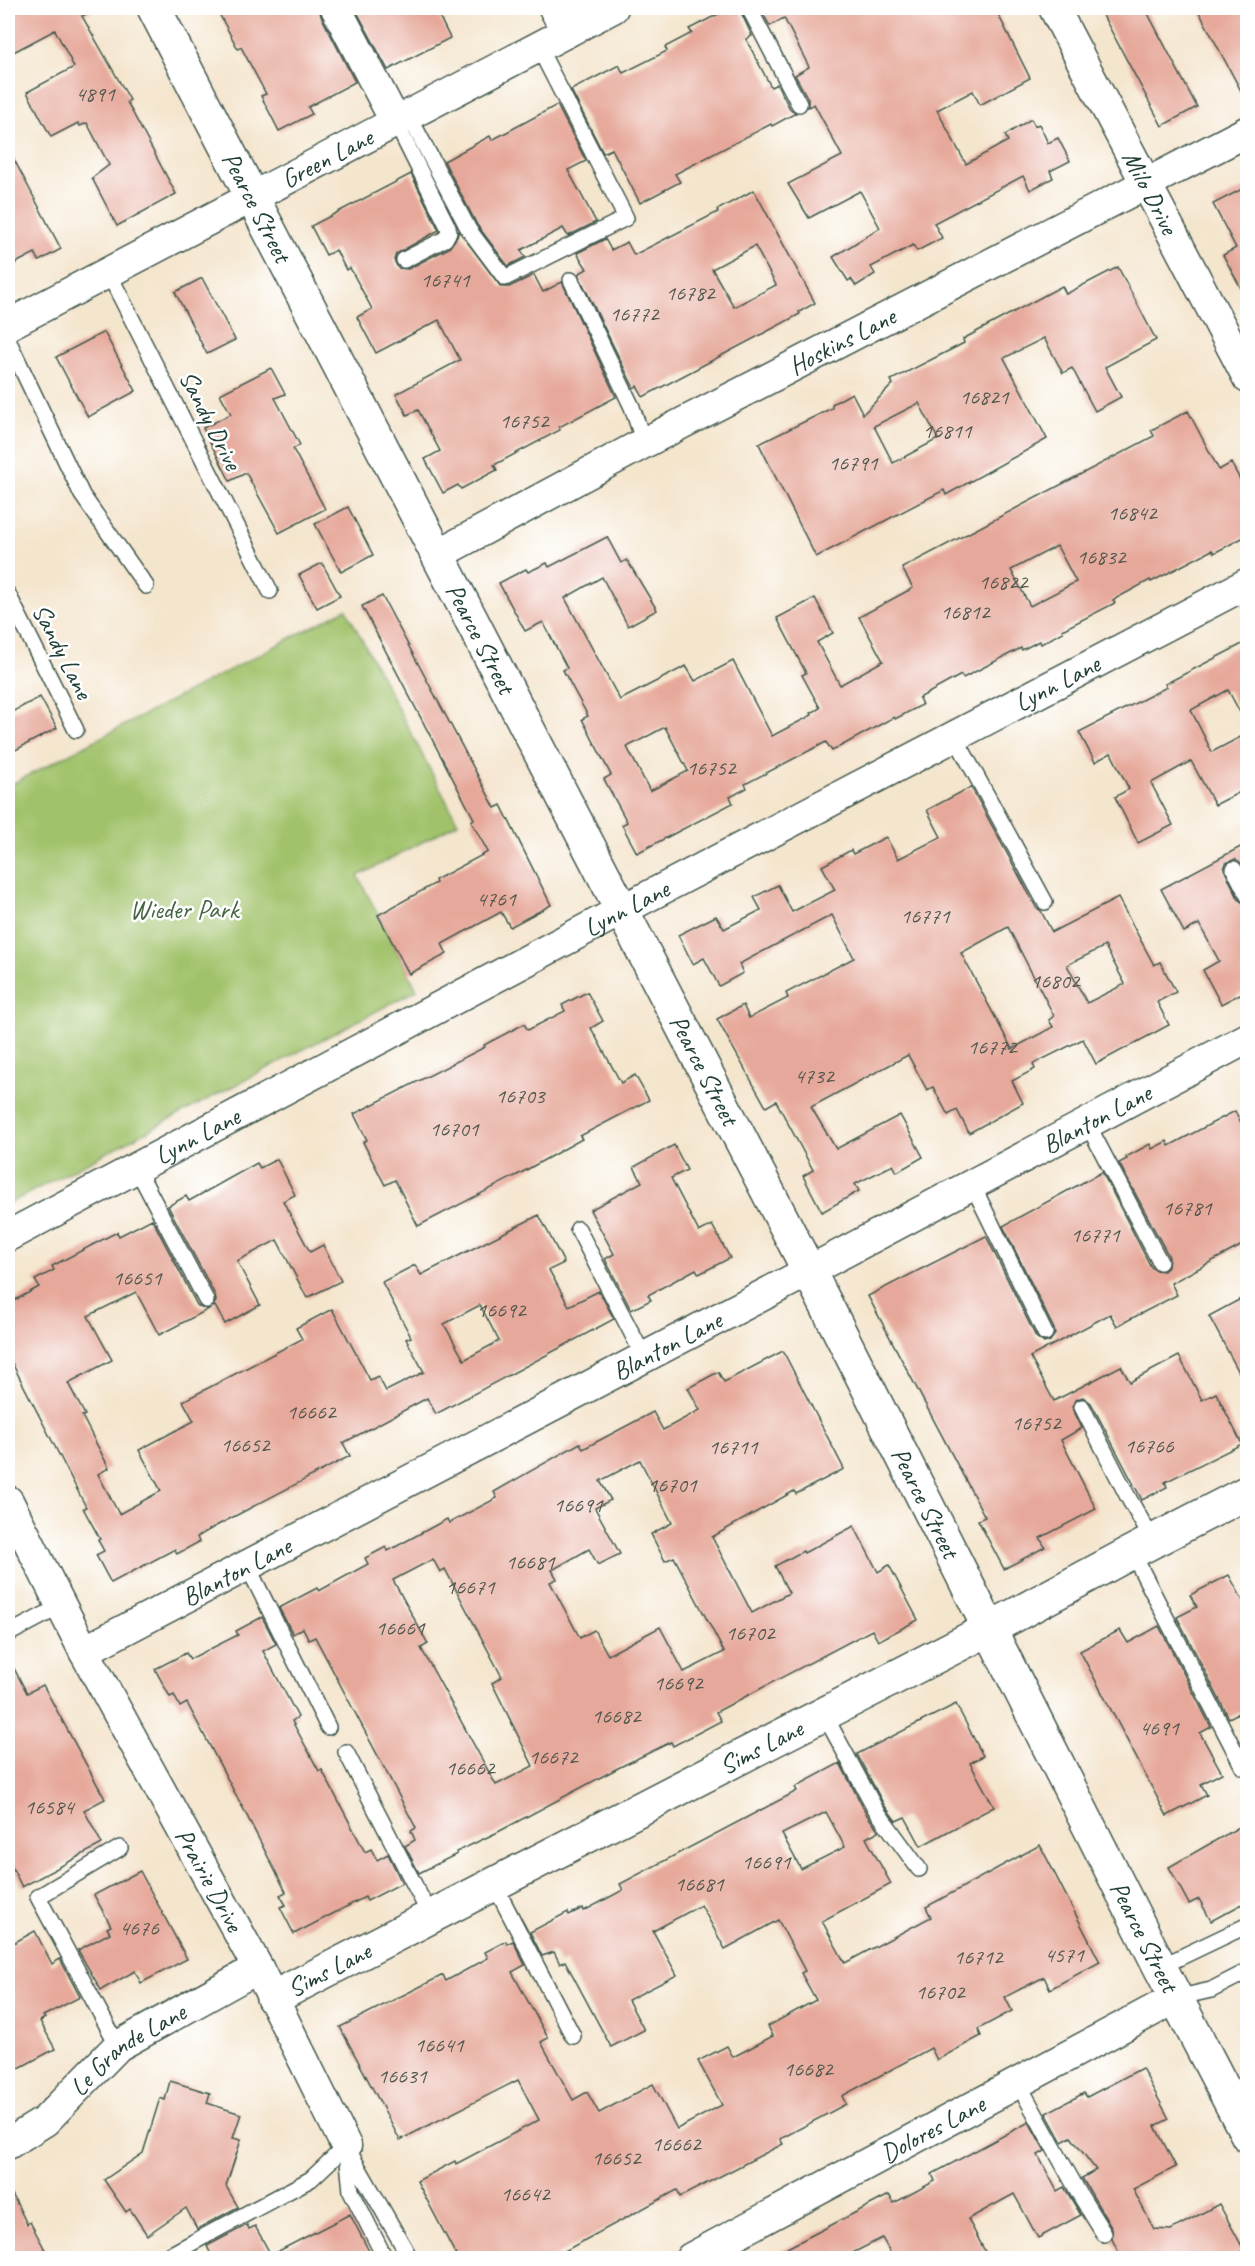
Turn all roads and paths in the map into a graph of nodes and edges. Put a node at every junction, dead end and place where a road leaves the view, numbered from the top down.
1 (154, 8) edge
2 (336, 8) edge
3 (613, 8) edge
4 (749, 8) edge
5 (1054, 8) edge
6 (560, 20) edge
7 (538, 46) junction
8 (799, 104) dead end
9 (401, 117) junction
10 (1248, 131) edge
11 (1146, 184) junction
12 (252, 196) junction
13 (404, 260) dead end
14 (108, 272) junction
15 (571, 280) dead end
16 (8, 325) edge
17 (8, 340) edge
18 (1248, 378) edge
19 (644, 443) junction
20 (437, 555) junction
21 (1248, 583) edge
22 (146, 586) dead end
23 (270, 591) dead end
24 (8, 594) edge
25 (76, 730) dead end
26 (954, 735) junction
27 (1234, 869) dead end
28 (1248, 896) edge
29 (1046, 902) dead end
30 (621, 910) junction
31 (1248, 1038) edge
32 (1087, 1123) junction
33 (136, 1167) junction
34 (972, 1184) junction
35 (578, 1229) dead end
36 (8, 1236) edge
37 (1160, 1262) dead end
38 (809, 1271) junction
39 (206, 1300) dead end
40 (1045, 1333) dead end
41 (644, 1357) junction
42 (1082, 1407) dead end
43 (1248, 1492) edge
44 (8, 1501) edge
45 (1143, 1546) junction
46 (247, 1565) junction
47 (61, 1606) junction
48 (989, 1629) junction
49 (8, 1634) edge
50 (84, 1651) junction
51 (824, 1714) junction
52 (328, 1727) dead end
53 (346, 1752) dead end
54 (1243, 1767) dead end
55 (120, 1848) dead end
56 (919, 1869) dead end
57 (494, 1884) junction
58 (431, 1917) junction
59 (1248, 1925) edge
60 (1160, 1966) junction
61 (258, 1968) junction
62 (1248, 1971) edge
63 (273, 1998) junction
64 (1176, 1998) junction
65 (573, 2036) dead end
66 (118, 2046) junction
67 (1018, 2083) junction
68 (1245, 2124) edge
69 (8, 2144) edge
70 (346, 2146) junction
71 (1104, 2234) dead end
72 (164, 2259) edge
73 (386, 2259) edge
74 (410, 2259) edge
75 (691, 2259) edge

1 - 12 street, Pearce Street
2 - 9 street
3 - 6 street, Green Lane
4 - 8 lane
5 - 11 street, Milo Drive
6 - 7 street, Green Lane
7 - 9 street, Green Lane
7 - 9 lane
9 - 12 street, Green Lane
9 - 13 lane
10 - 11 street, Hoskins Lane
11 - 18 street, Milo Drive
11 - 19 street, Hoskins Lane
12 - 14 street, Green Lane
12 - 20 street, Pearce Street
14 - 16 street, Green Lane
14 - 23 lane, Sandy Drive
15 - 19 lane
17 - 22 lane
19 - 20 street, Hoskins Lane
20 - 30 street, Pearce Street
21 - 26 street, Lynn Lane
24 - 25 lane, Sandy Lane
26 - 29 lane
26 - 30 street, Lynn Lane
27 - 28 lane
30 - 33 street, Lynn Lane
30 - 38 street, Pearce Street
31 - 32 street, Blanton Lane
32 - 34 street, Blanton Lane
32 - 37 lane
33 - 36 street, Lynn Lane
33 - 39 lane
34 - 38 street, Blanton Lane
34 - 40 lane
35 - 41 lane
38 - 41 street, Blanton Lane
38 - 48 street, Pearce Street
41 - 46 street, Blanton Lane
42 - 45 lane
43 - 45 street, Sims Lane
44 - 47 street, Prairie Drive
45 - 48 street, Sims Lane
45 - 54 lane
46 - 50 street, Blanton Lane
46 - 52 lane
47 - 49 lane
47 - 50 street, Prairie Drive
48 - 51 street, Sims Lane
48 - 60 street, Pearce Street
50 - 61 street, Prairie Drive
51 - 56 lane
51 - 57 street, Sims Lane
53 - 58 lane
55 - 66 lane
57 - 58 street, Sims Lane
57 - 65 lane
58 - 63 street, Sims Lane
59 - 60 lane
60 - 64 street, Pearce Street
61 - 63 street, Prairie Drive
61 - 66 street, Le Grande Lane
62 - 64 lane
63 - 70 street, Prairie Drive
64 - 67 street, Dolores Lane
64 - 68 street, Pearce Street
66 - 69 street, Le Grande Lane
67 - 71 lane
67 - 75 street, Dolores Lane
70 - 72 lane
70 - 73 lane
70 - 74 lane, Prairie Drive

